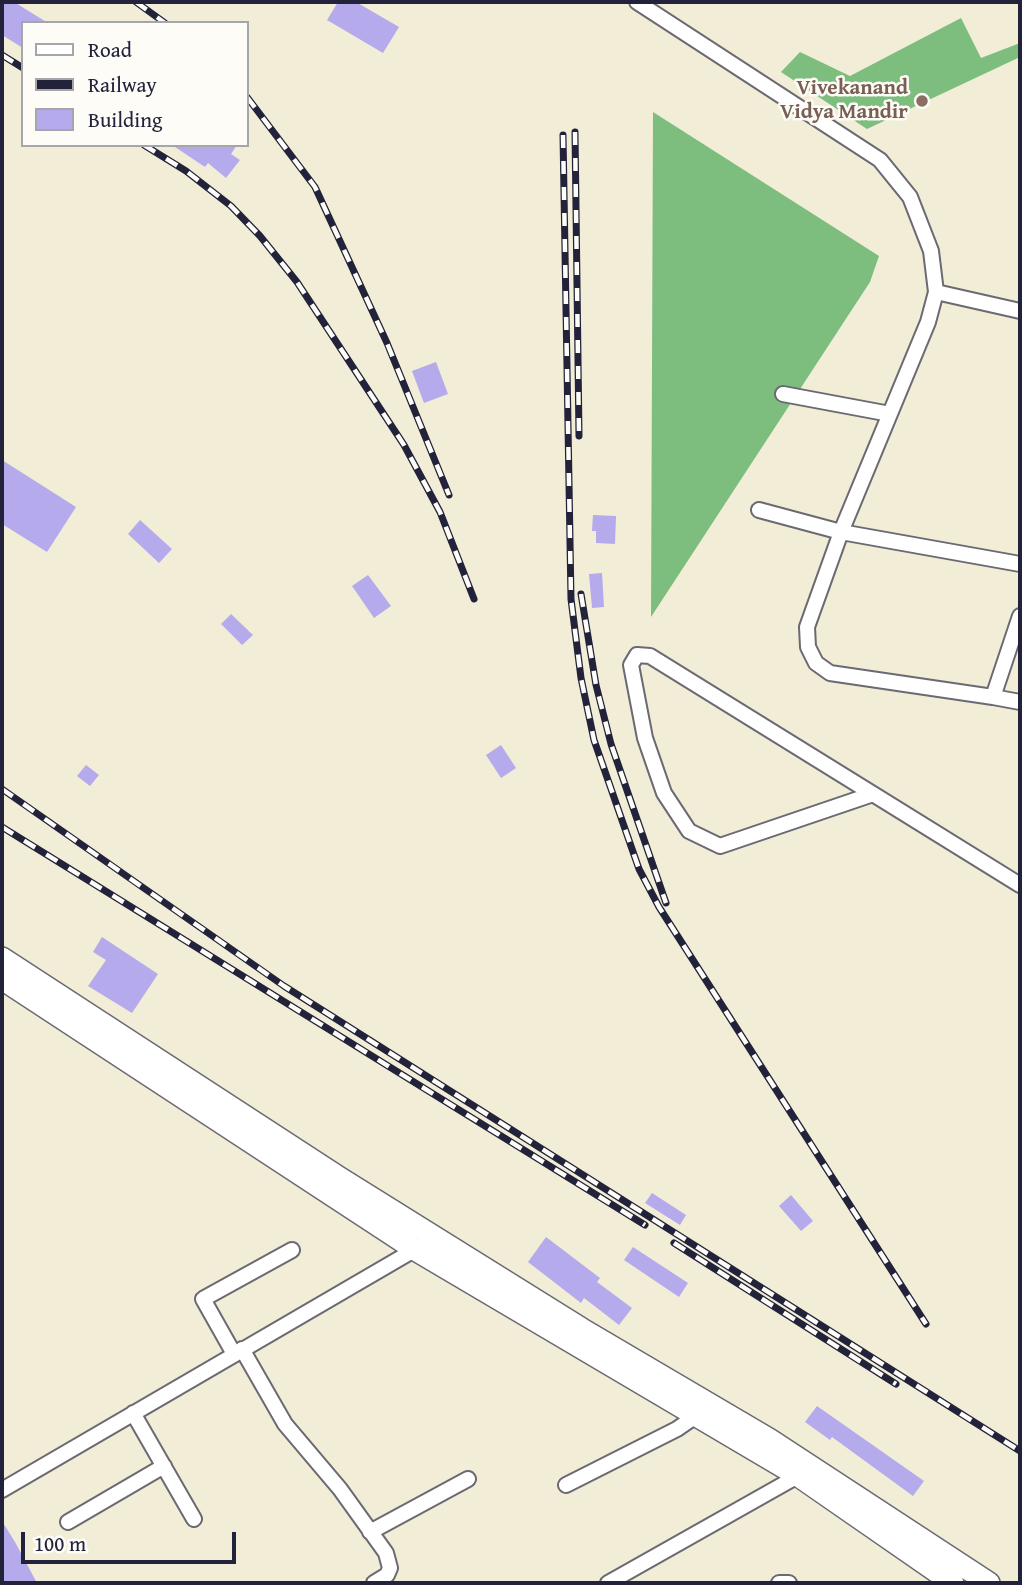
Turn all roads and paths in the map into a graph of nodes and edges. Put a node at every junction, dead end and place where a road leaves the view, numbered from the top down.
1 (637, 2) edge
2 (936, 292) junction
3 (1020, 311) edge
4 (783, 394) dead end
5 (890, 414) junction
6 (759, 510) dead end
7 (841, 532) junction
8 (1020, 564) edge
9 (1020, 616) edge
10 (993, 697) junction
11 (1020, 702) edge
12 (873, 794) junction
13 (1020, 885) edge
14 (2, 958) edge
15 (2, 979) edge
16 (424, 1243) junction
17 (292, 1250) dead end
18 (238, 1351) junction
19 (703, 1410) junction
20 (132, 1413) junction
21 (164, 1466) junction
22 (806, 1472) junction
23 (468, 1479) dead end
24 (566, 1485) dead end
25 (2, 1490) edge
26 (194, 1519) dead end
27 (68, 1522) dead end
28 (370, 1532) junction
29 (374, 1583) edge
30 (608, 1583) edge
31 (779, 1583) edge
32 (789, 1583) edge
33 (953, 1583) edge
34 (989, 1583) edge

1 - 2 street
2 - 3 street
2 - 5 street
4 - 5 street
5 - 7 street
6 - 7 street
7 - 8 street
7 - 10 street
9 - 10 street
10 - 11 street
12 - 12 street
12 - 13 street
14 - 16 street
15 - 16 street
16 - 18 street
16 - 19 street
17 - 18 street
18 - 20 street
18 - 28 street
19 - 22 street
19 - 24 street
20 - 21 street
20 - 25 street
21 - 26 street
21 - 27 street
22 - 30 street
22 - 33 street
22 - 34 street
23 - 28 street
28 - 29 street
31 - 32 street

